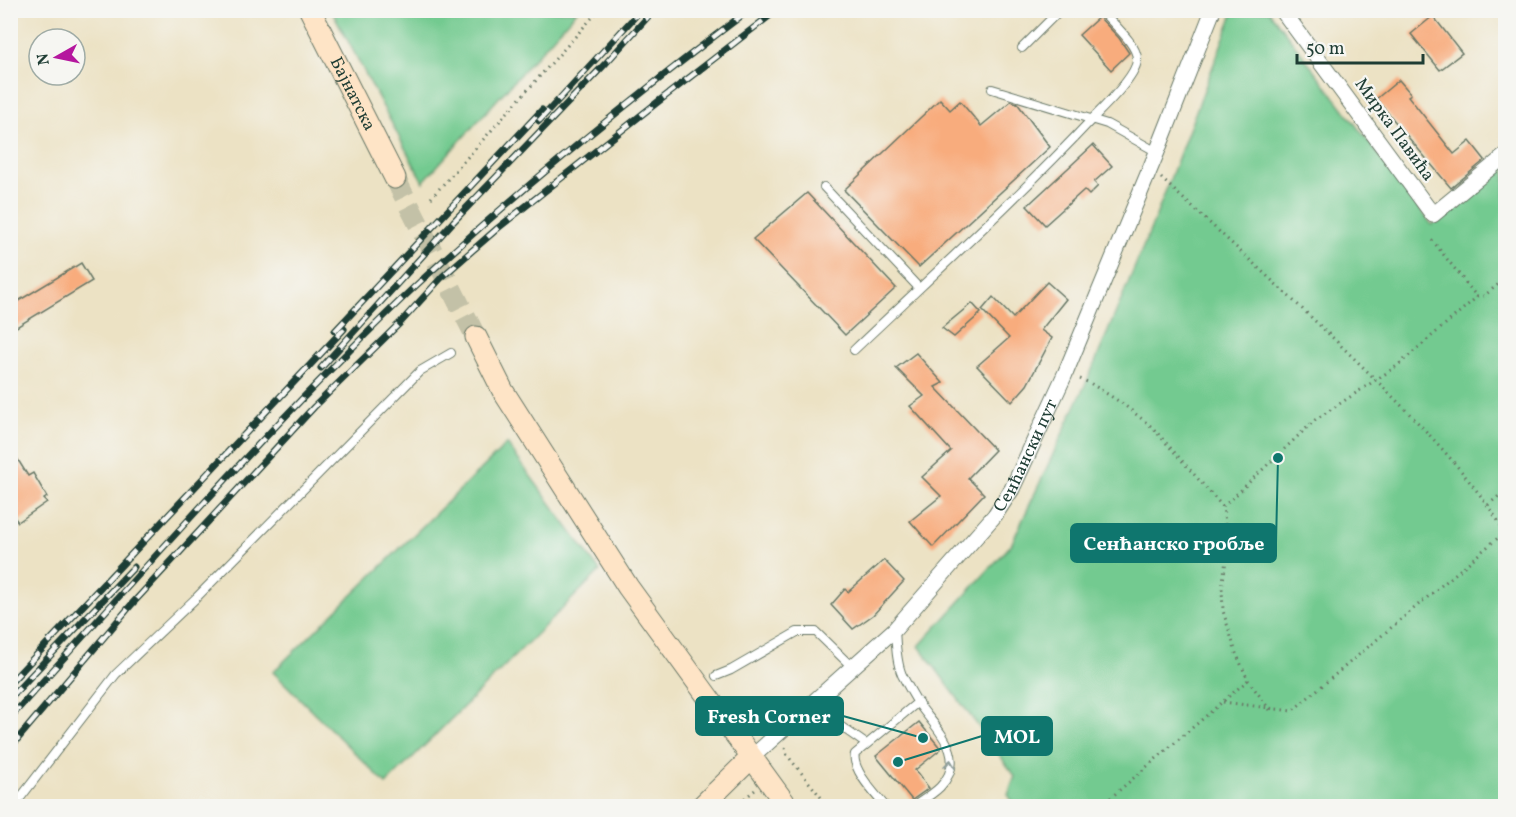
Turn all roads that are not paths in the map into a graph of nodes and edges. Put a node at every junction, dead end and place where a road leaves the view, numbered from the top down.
1 (310, 10) edge
2 (1060, 10) edge
3 (1101, 10) edge
4 (1213, 10) edge
5 (1282, 10) edge
6 (1022, 48) dead end
7 (992, 89) dead end
8 (1092, 119) junction
9 (1157, 152) junction
10 (1506, 154) edge
11 (395, 177) tunnel mouth
12 (824, 187) dead end
13 (919, 288) junction
14 (476, 337) tunnel mouth
15 (854, 350) dead end
16 (451, 353) dead end
17 (895, 628) junction
18 (852, 667) junction
19 (716, 676) dead end
20 (918, 702) junction
21 (798, 716) junction
22 (866, 744) junction
23 (751, 758) junction
24 (14, 807) edge
25 (702, 807) edge
26 (787, 807) edge
27 (885, 807) edge
28 (914, 807) edge

1 - 11 main road, Бајнатска
2 - 6 lane
3 - 8 lane
4 - 9 street, Сенћански пут
5 - 10 street, Мирка Павића
7 - 8 lane
8 - 9 lane
8 - 13 lane
9 - 17 street, Сенћански пут
12 - 13 lane
13 - 15 lane
14 - 23 main road
16 - 24 lane
17 - 18 street, Сенћански пут
17 - 20 lane
18 - 19 lane
18 - 21 street, Сенћански пут
20 - 22 lane
28 -> 20 lane
21 - 22 lane
21 - 23 street, Сенћански пут
22 - 27 lane
23 - 25 main road, Сенћански пут
23 - 26 main road

